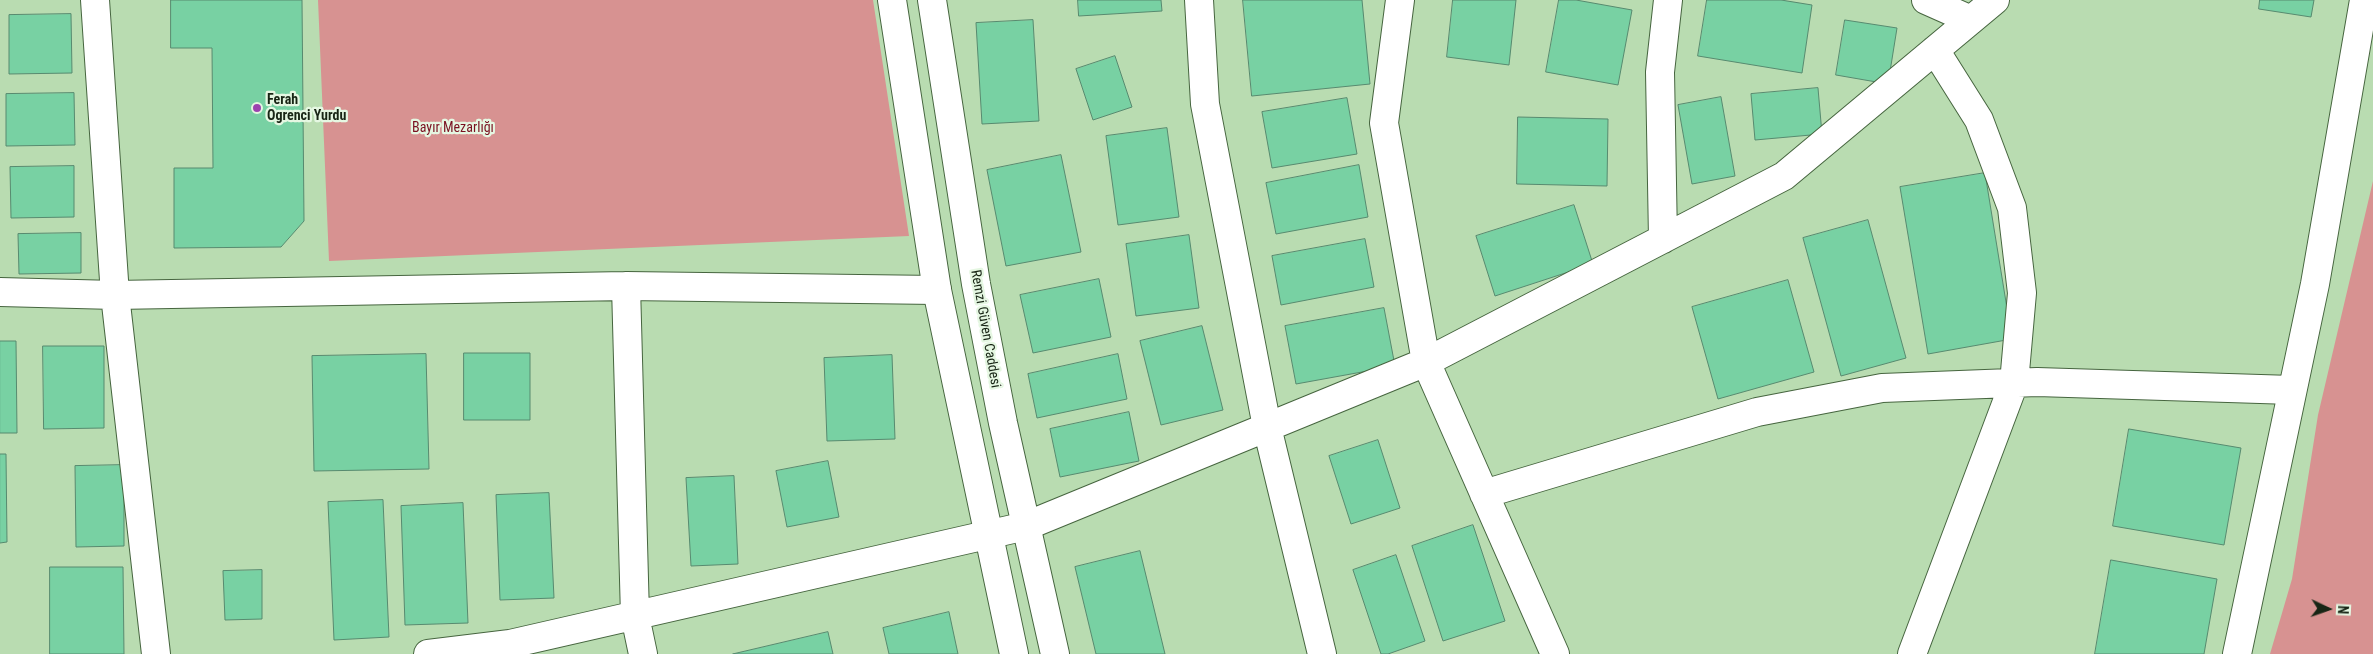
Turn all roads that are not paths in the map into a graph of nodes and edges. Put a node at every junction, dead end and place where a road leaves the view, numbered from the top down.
1 (95, 0) edge
2 (892, 0) edge
3 (932, 0) edge
4 (1199, 0) edge
5 (1400, 0) edge
6 (1668, 0) edge
7 (1926, 0) edge
8 (1995, 0) edge
9 (2364, 0) edge
10 (1971, 20) junction
11 (1935, 50) junction
12 (1663, 239) junction
13 (626, 286) junction
14 (937, 290) junction
15 (0, 292) edge
16 (116, 295) junction
17 (1426, 362) junction
18 (2014, 383) junction
19 (2292, 390) junction
20 (1267, 427) junction
21 (1484, 494) junction
22 (1026, 526) junction
23 (989, 535) junction
24 (635, 616) junction
25 (156, 654) edge
26 (428, 654) edge
27 (643, 654) edge
28 (1014, 654) edge
29 (1055, 654) edge
30 (1322, 654) edge
31 (1555, 654) edge
32 (1912, 654) edge
33 (2237, 654) edge

1 - 16 street
2 - 14 street
3 - 22 street, Remzi Güven Caddesi
4 - 20 street
5 - 17 street
6 - 12 street
7 - 10 street
8 - 10 street
9 - 19 street
10 - 11 street
11 - 12 street
11 - 18 street
12 - 17 street
13 - 14 street
13 - 16 street
13 - 24 street
14 - 23 street
15 - 16 street
16 - 25 street
17 - 20 street
17 - 21 street
18 - 19 street
18 - 21 street
18 - 32 street
19 - 33 street
20 - 22 street
20 - 30 street
21 - 31 street
22 - 23 street
22 - 29 street, Remzi Güven Caddesi
23 - 24 street
23 - 28 street
24 - 26 street
24 - 27 street

